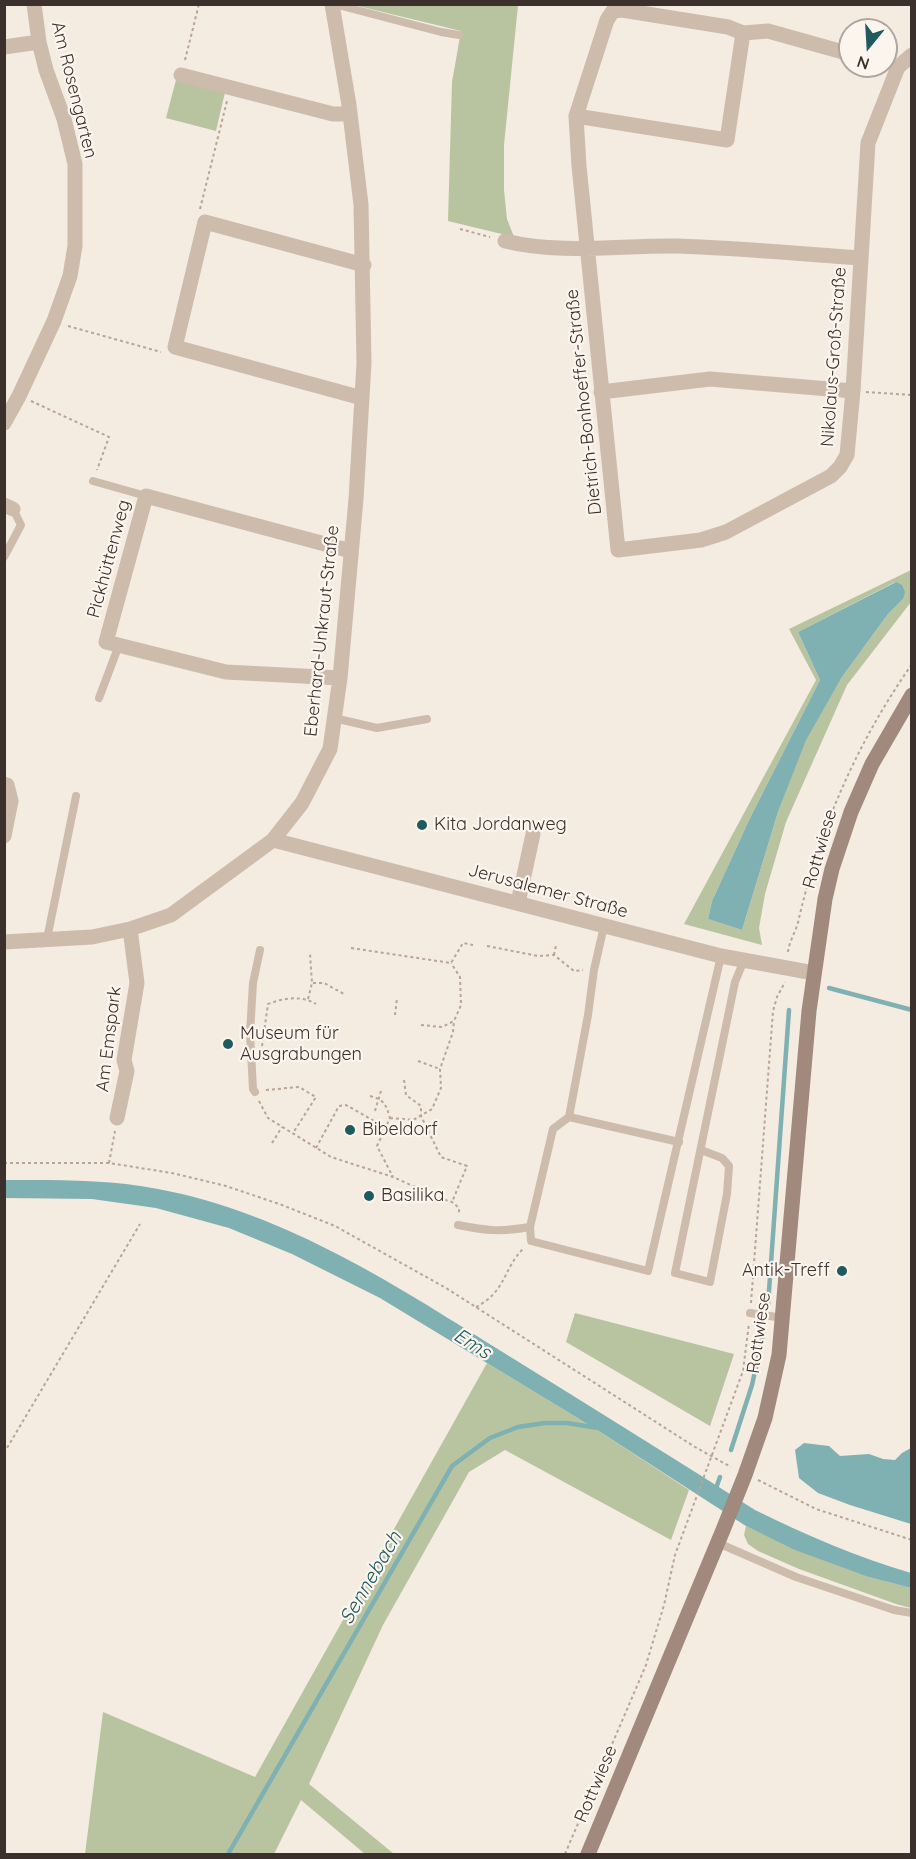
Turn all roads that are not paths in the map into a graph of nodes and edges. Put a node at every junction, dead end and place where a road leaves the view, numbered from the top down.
1 (34, 4) edge
2 (333, 4) edge
3 (743, 33) junction
4 (459, 35) dead end
5 (39, 42) junction
6 (4, 47) edge
7 (838, 51) edge
8 (912, 55) edge
9 (898, 62) edge
10 (181, 75) road end
11 (888, 78) edge
12 (350, 114) junction
13 (576, 116) junction
14 (505, 241) road end
15 (588, 249) junction
16 (861, 258) junction
17 (364, 265) junction
18 (853, 391) junction
19 (602, 392) junction
20 (362, 398) junction
21 (4, 423) edge
22 (93, 481) road end
23 (146, 496) junction
24 (9, 507) edge
25 (618, 550) joint
26 (351, 551) junction
27 (4, 557) edge
28 (118, 645) junction
29 (340, 678) junction
30 (912, 695) edge
31 (99, 698) dead end
32 (334, 718) junction
33 (427, 719) dead end
34 (4, 784) edge
35 (76, 796) dead end
36 (533, 834) dead end
37 (4, 836) edge
38 (273, 840) junction
39 (518, 903) junction
40 (604, 926) junction
41 (130, 929) junction
42 (47, 939) junction
43 (4, 942) edge
44 (260, 950) dead end
45 (721, 956) junction
46 (744, 960) junction
47 (814, 973) junction
48 (255, 1092) road end
49 (569, 1117) junction
50 (117, 1118) road end
51 (679, 1142) junction
52 (701, 1150) junction
53 (458, 1225) road end
54 (530, 1227) junction
55 (750, 1313) road end
56 (783, 1318) junction
57 (721, 1537) junction
58 (912, 1614) edge
59 (588, 1854) edge

1 - 5 street, Am Rosengarten
2 - 4 lane
2 - 12 street, Eberhard-Unkraut-Straße
3 - 7 street
3 - 13 street
3 - 13 street
5 - 6 street
5 - 21 street, Am Rosengarten
8 - 9 street, Nikolaus-Groß-Straße
10 - 12 street
11 - 16 street, Nikolaus-Groß-Straße
12 - 17 street, Eberhard-Unkraut-Straße
13 - 15 street, Dietrich-Bonhoeffer-Straße
14 - 15 street
15 - 16 street
15 - 19 street, Dietrich-Bonhoeffer-Straße
16 - 18 street, Nikolaus-Groß-Straße
17 - 20 street, Eberhard-Unkraut-Straße
17 - 20 street
18 - 19 street
18 - 25 street, Nikolaus-Groß-Straße
19 - 25 street, Dietrich-Bonhoeffer-Straße
20 - 26 street, Eberhard-Unkraut-Straße
22 - 23 lane
23 - 26 street, Pickhüttenweg
23 - 28 street, Pickhüttenweg
24 - 27 lane
26 - 29 street, Eberhard-Unkraut-Straße
28 - 29 street
28 - 31 lane
29 - 32 street, Eberhard-Unkraut-Straße
30 - 47 street, Rottwiese
32 - 33 lane
32 - 38 street, Eberhard-Unkraut-Straße
34 - 37 street
35 - 42 lane
36 - 39 street
38 - 39 street, Jerusalemer Straße
38 - 41 street, Eberhard-Unkraut-Straße
39 - 40 street, Jerusalemer Straße
40 - 45 street, Jerusalemer Straße
40 - 49 lane
41 - 42 street, Eberhard-Unkraut-Straße
41 - 50 street, Am Emspark
42 - 43 street, Eberhard-Unkraut-Straße
44 - 48 lane
45 - 46 street, Jerusalemer Straße
45 - 51 lane
46 - 47 street, Jerusalemer Straße
46 - 52 lane
47 - 56 street, Rottwiese
49 - 51 lane
49 - 54 lane
51 - 54 lane
52 - 52 lane
53 - 54 lane
55 - 56 lane
56 - 57 street, Rottwiese
57 - 58 lane
57 - 59 street, Rottwiese

